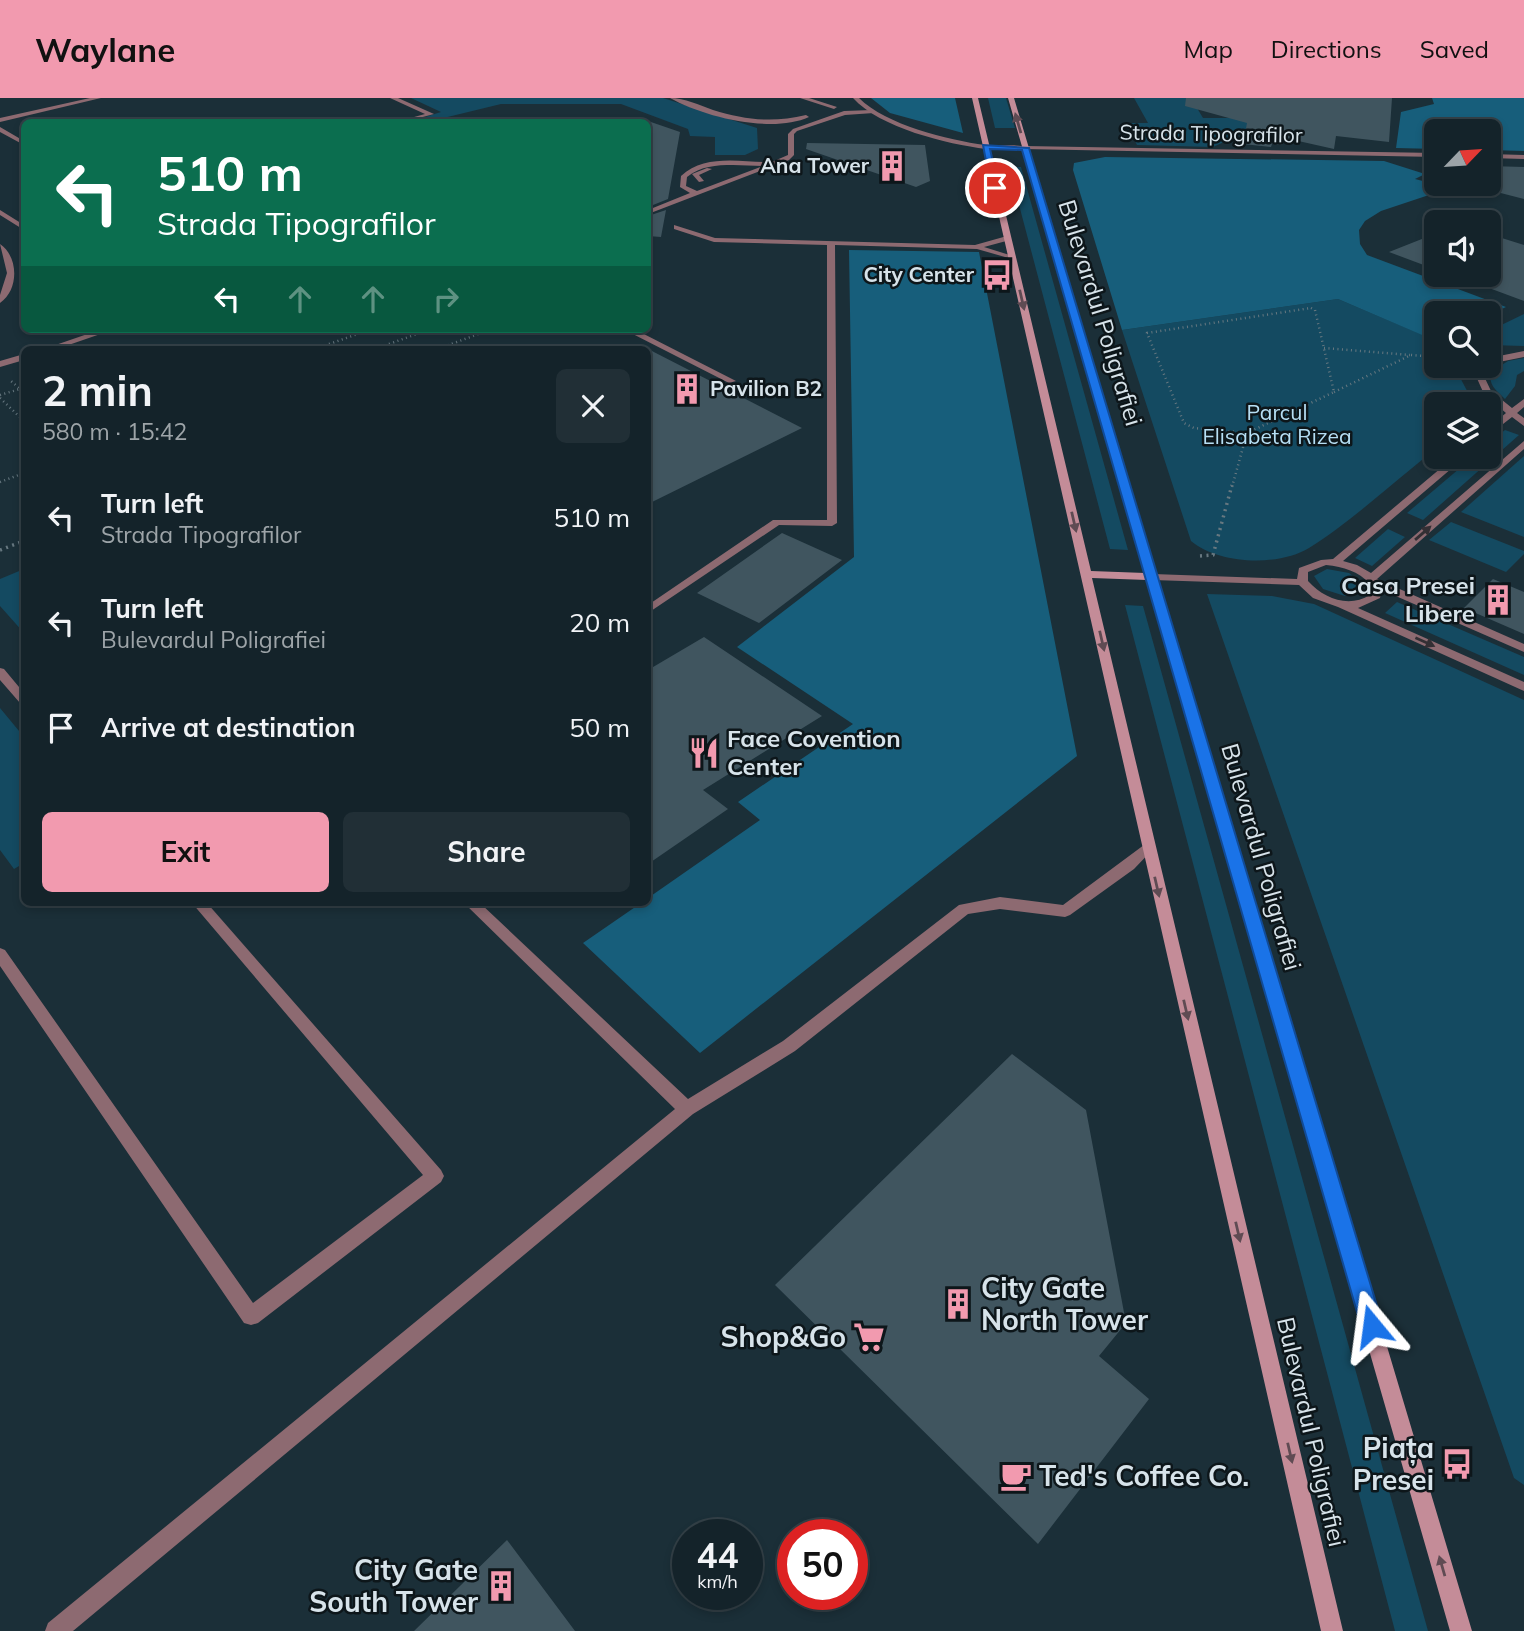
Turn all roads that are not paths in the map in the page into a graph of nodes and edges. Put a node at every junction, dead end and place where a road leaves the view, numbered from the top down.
1 (97, 98) edge
2 (393, 98) edge
3 (673, 98) edge
4 (803, 98) edge
5 (856, 98) edge
6 (975, 98) edge
7 (1011, 98) edge
8 (863, 106) junction
9 (834, 107) junction
10 (872, 112) junction
11 (412, 119) edge
12 (0, 120) edge
13 (0, 129) edge
14 (21, 142) edge
15 (985, 147) junction
16 (1025, 148) junction
17 (1424, 155) edge
18 (1502, 156) edge
19 (1524, 157) edge
20 (776, 164) junction
21 (748, 174) junction
22 (701, 181) dead end
23 (696, 194) junction
24 (651, 211) edge
25 (0, 212) edge
26 (11, 219) junction
27 (0, 222) edge
28 (21, 226) edge
29 (677, 227) dead end
30 (1007, 238) junction
31 (831, 243) junction
32 (0, 246) edge
33 (977, 247) junction
34 (1012, 257) junction
35 (0, 301) edge
36 (98, 333) edge
37 (635, 333) edge
38 (58, 346) edge
39 (1524, 354) edge
40 (21, 357) edge
41 (1501, 359) edge
42 (0, 364) edge
43 (1480, 378) edge
44 (732, 381) dead end
45 (1524, 402) edge
46 (1511, 414) junction
47 (1501, 422) edge
48 (1524, 422) edge
49 (1524, 444) edge
50 (1446, 469) edge
51 (1336, 562) junction
52 (1086, 574) junction
53 (1153, 577) junction
54 (1374, 581) junction
55 (1302, 582) junction
56 (1341, 604) junction
57 (651, 609) edge
58 (1524, 648) edge
59 (0, 672) edge
60 (1524, 687) edge
61 (21, 696) edge
62 (1149, 847) junction
63 (202, 906) edge
64 (474, 906) edge
65 (0, 954) edge
66 (687, 1109) junction
67 (57, 1631) edge
68 (1332, 1631) edge
69 (1461, 1631) edge

1 - 12 street
2 - 11 street
3 - 9 street
4 - 9 street
5 - 8 street
6 - 15 main road, Bulevardul Poligrafiei
16 -> 7 main road, Bulevardul Poligrafiei
8 - 9 street
8 - 10 street
10 - 15 street, Strada Tipografilor
10 - 20 street
13 - 14 street
15 - 16 street, Strada Tipografilor
15 - 30 main road, Bulevardul Poligrafiei
16 - 17 street, Strada Tipografilor
16 - 53 main road, Bulevardul Poligrafiei
18 - 19 street
20 - 21 street
20 - 23 street
21 - 22 street
21 - 23 street
23 - 24 street
25 - 26 street
26 - 27 street
26 - 28 street
29 - 31 street
30 - 33 street
30 - 34 main road, Bulevardul Poligrafiei
31 - 33 street
31 - 57 street
32 - 35 street
33 - 34 street
34 -> 52 main road, Bulevardul Poligrafiei
36 - 38 street
37 - 44 street
39 - 41 street
40 - 42 street
43 - 46 street
45 - 46 street
46 - 47 street
46 - 48 street
54 -> 49 street
50 - 51 street
51 - 54 street
51 - 55 street
52 - 53 main road
52 -> 62 main road, Bulevardul Poligrafiei
53 - 55 street
69 -> 53 main road, Bulevardul Poligrafiei
54 - 56 street
54 - 58 street
55 - 56 street
56 -> 60 street
59 - 61 street
62 - 66 street
62 -> 68 main road, Bulevardul Poligrafiei
63 - 65 street
64 - 66 street
66 - 67 street

